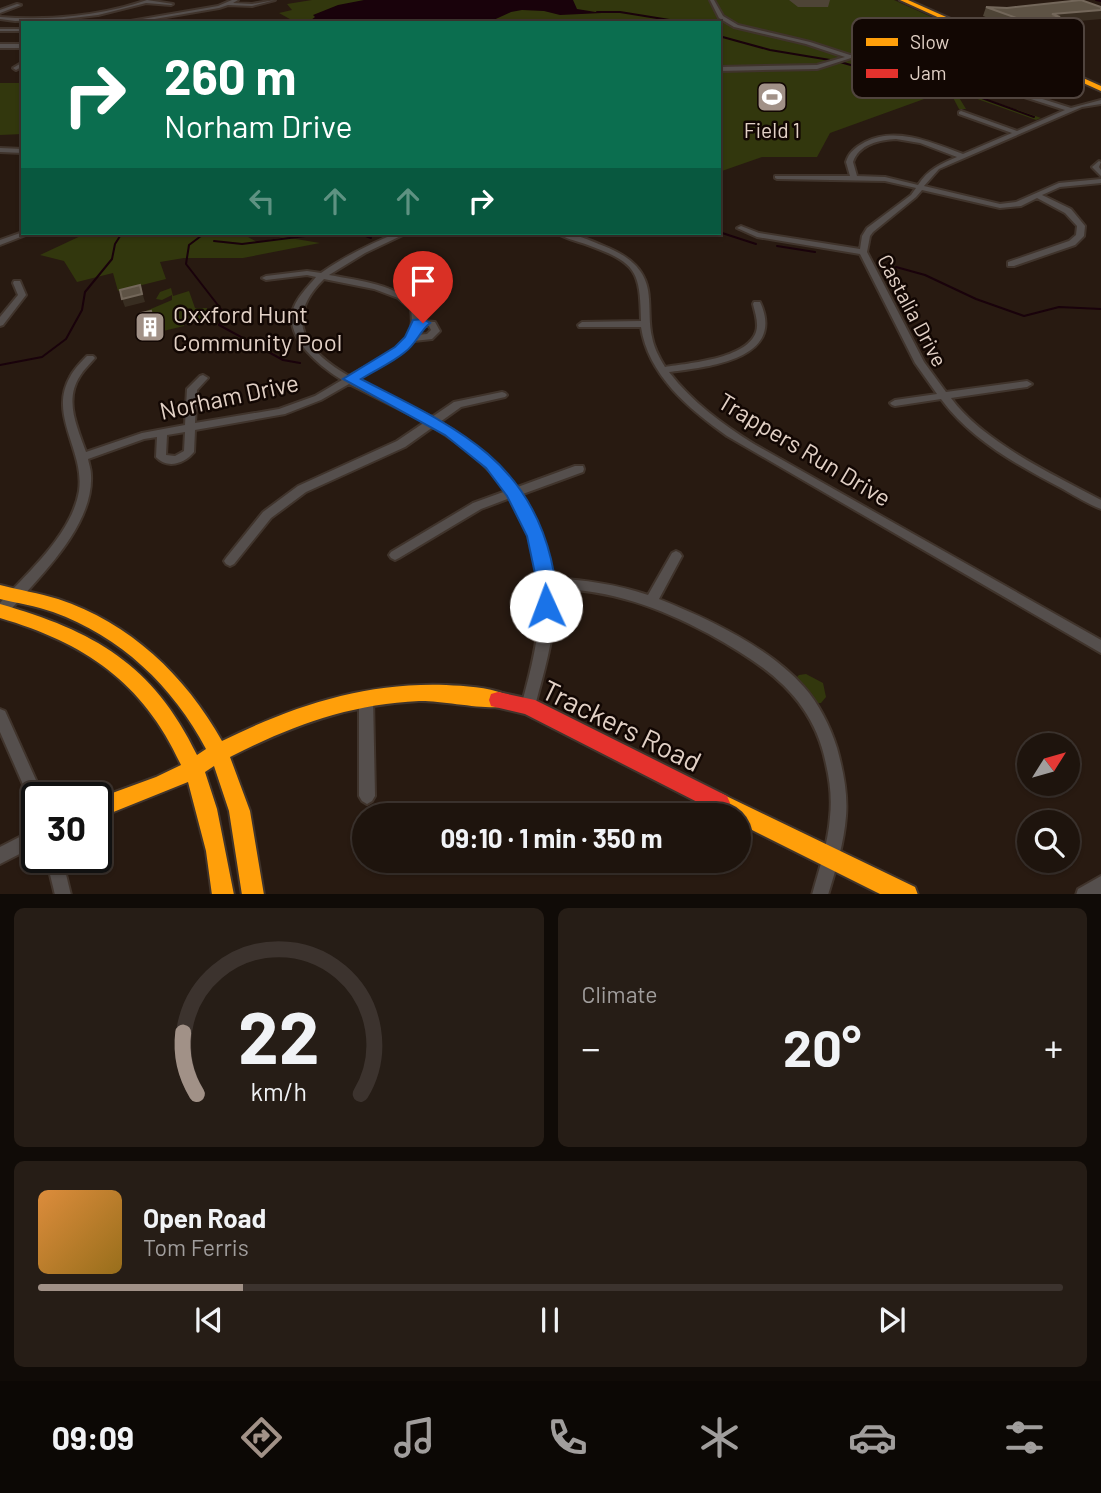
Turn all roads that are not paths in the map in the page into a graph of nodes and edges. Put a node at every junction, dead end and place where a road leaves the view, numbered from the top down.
1 (236, 0) edge
2 (273, 0) edge
3 (712, 0) edge
4 (903, 0) edge
5 (149, 1) edge
6 (171, 4) dead end
7 (230, 4) junction
8 (19, 5) dead end
9 (0, 12) edge
10 (100, 12) junction
11 (0, 18) edge
12 (945, 18) edge
13 (103, 19) dead end
14 (132, 21) edge
15 (0, 30) edge
16 (21, 30) edge
17 (0, 46) edge
18 (21, 46) edge
19 (850, 57) joint
20 (21, 65) edge
21 (16, 68) dead end
22 (721, 69) edge
23 (1084, 81) edge
24 (1101, 89) edge
25 (1033, 98) edge
26 (1101, 102) edge
27 (1071, 110) junction
28 (961, 113) dead end
29 (1017, 133) junction
30 (0, 150) edge
31 (21, 150) edge
32 (961, 156) junction
33 (1099, 163) edge
34 (1101, 174) edge
35 (777, 177) dead end
36 (854, 177) junction
37 (1101, 181) edge
38 (921, 186) junction
39 (1036, 195) junction
40 (741, 228) dead end
41 (22, 235) edge
42 (388, 235) edge
43 (566, 235) edge
44 (0, 243) edge
45 (863, 252) junction
46 (1011, 264) dead end
47 (320, 276) junction
48 (266, 278) dead end
49 (17, 283) dead end
50 (757, 304) dead end
51 (0, 323) edge
52 (418, 323) junction
53 (644, 324) junction
54 (582, 325) dead end
55 (412, 338) junction
56 (90, 358) dead end
57 (662, 370) junction
58 (203, 378) dead end
59 (350, 379) junction
60 (1027, 384) dead end
61 (502, 395) dead end
62 (944, 396) junction
63 (895, 402) dead end
64 (432, 422) junction
65 (190, 428) junction
66 (162, 432) junction
67 (82, 457) junction
68 (579, 469) dead end
69 (513, 493) junction
70 (1101, 505) edge
71 (395, 555) dead end
72 (677, 556) dead end
73 (230, 561) dead end
74 (547, 583) junction
75 (0, 592) edge
76 (15, 594) junction
77 (652, 599) junction
78 (0, 611) edge
79 (1101, 647) edge
80 (366, 698) junction
81 (528, 706) junction
82 (0, 716) edge
83 (219, 752) junction
84 (196, 767) junction
85 (29, 782) edge
86 (367, 796) dead end
87 (112, 803) edge
88 (21, 845) edge
89 (0, 856) edge
90 (830, 859) junction
91 (58, 873) edge
92 (1101, 884) edge
93 (63, 894) edge
94 (223, 894) edge
95 (253, 894) edge
96 (820, 894) edge
97 (907, 894) edge
98 (1084, 894) edge

1 - 7 street
2 - 7 street
3 - 19 street
4 - 12 street
5 - 6 street
5 - 10 street
7 - 14 street
8 - 9 street
10 - 11 street
10 - 13 street
15 - 16 street
17 - 18 street
19 - 22 street
20 - 21 street
23 - 24 street
25 - 27 street
26 - 27 street, Castalia Drive
27 - 29 street, Castalia Drive
28 - 29 street
29 - 32 street, Castalia Drive
30 - 31 street
32 - 36 street
32 - 38 street, Castalia Drive
33 - 34 street
35 - 36 street
36 - 38 street
37 - 39 street
38 - 39 street
38 - 45 street, Castalia Drive
39 - 46 street
40 - 45 street
41 - 44 street
42 - 47 street
43 - 53 street, Trappers Run Drive
45 - 62 street, Castalia Drive
47 - 48 street, Norham Drive
47 - 52 street, Norham Drive
47 - 59 street
49 - 51 street
50 - 57 street
52 - 55 street, Norham Drive
52 - 55 street, Norham Drive
53 - 54 street
53 - 57 street, Trappers Run Drive
55 - 59 street, Norham Drive
56 - 67 street
57 - 79 street, Trappers Run Drive
58 - 65 street
59 - 64 street
59 - 65 street, Norham Drive
60 - 62 street
61 - 64 street
62 - 63 street
62 - 70 street, Castalia Drive
64 - 69 street
64 - 73 street
65 - 66 street, Norham Drive
65 - 66 street
66 - 67 street, Norham Drive
67 - 76 street
68 - 69 street
69 - 71 street
69 - 74 street
72 - 77 street
74 - 77 street
74 - 81 street
75 - 76 street
76 - 78 street
76 - 83 street
77 - 90 street
78 - 84 street
80 - 81 street, Trackers Road
80 - 83 street, Trackers Road
80 - 86 street
81 - 90 street, Trackers Road
82 - 85 street
83 - 84 street, Trackers Road
83 - 95 street
84 - 87 street, Trackers Road
84 - 94 street
88 - 89 street
90 - 96 street
90 - 97 street, Trackers Road
91 - 93 street
92 - 98 street

